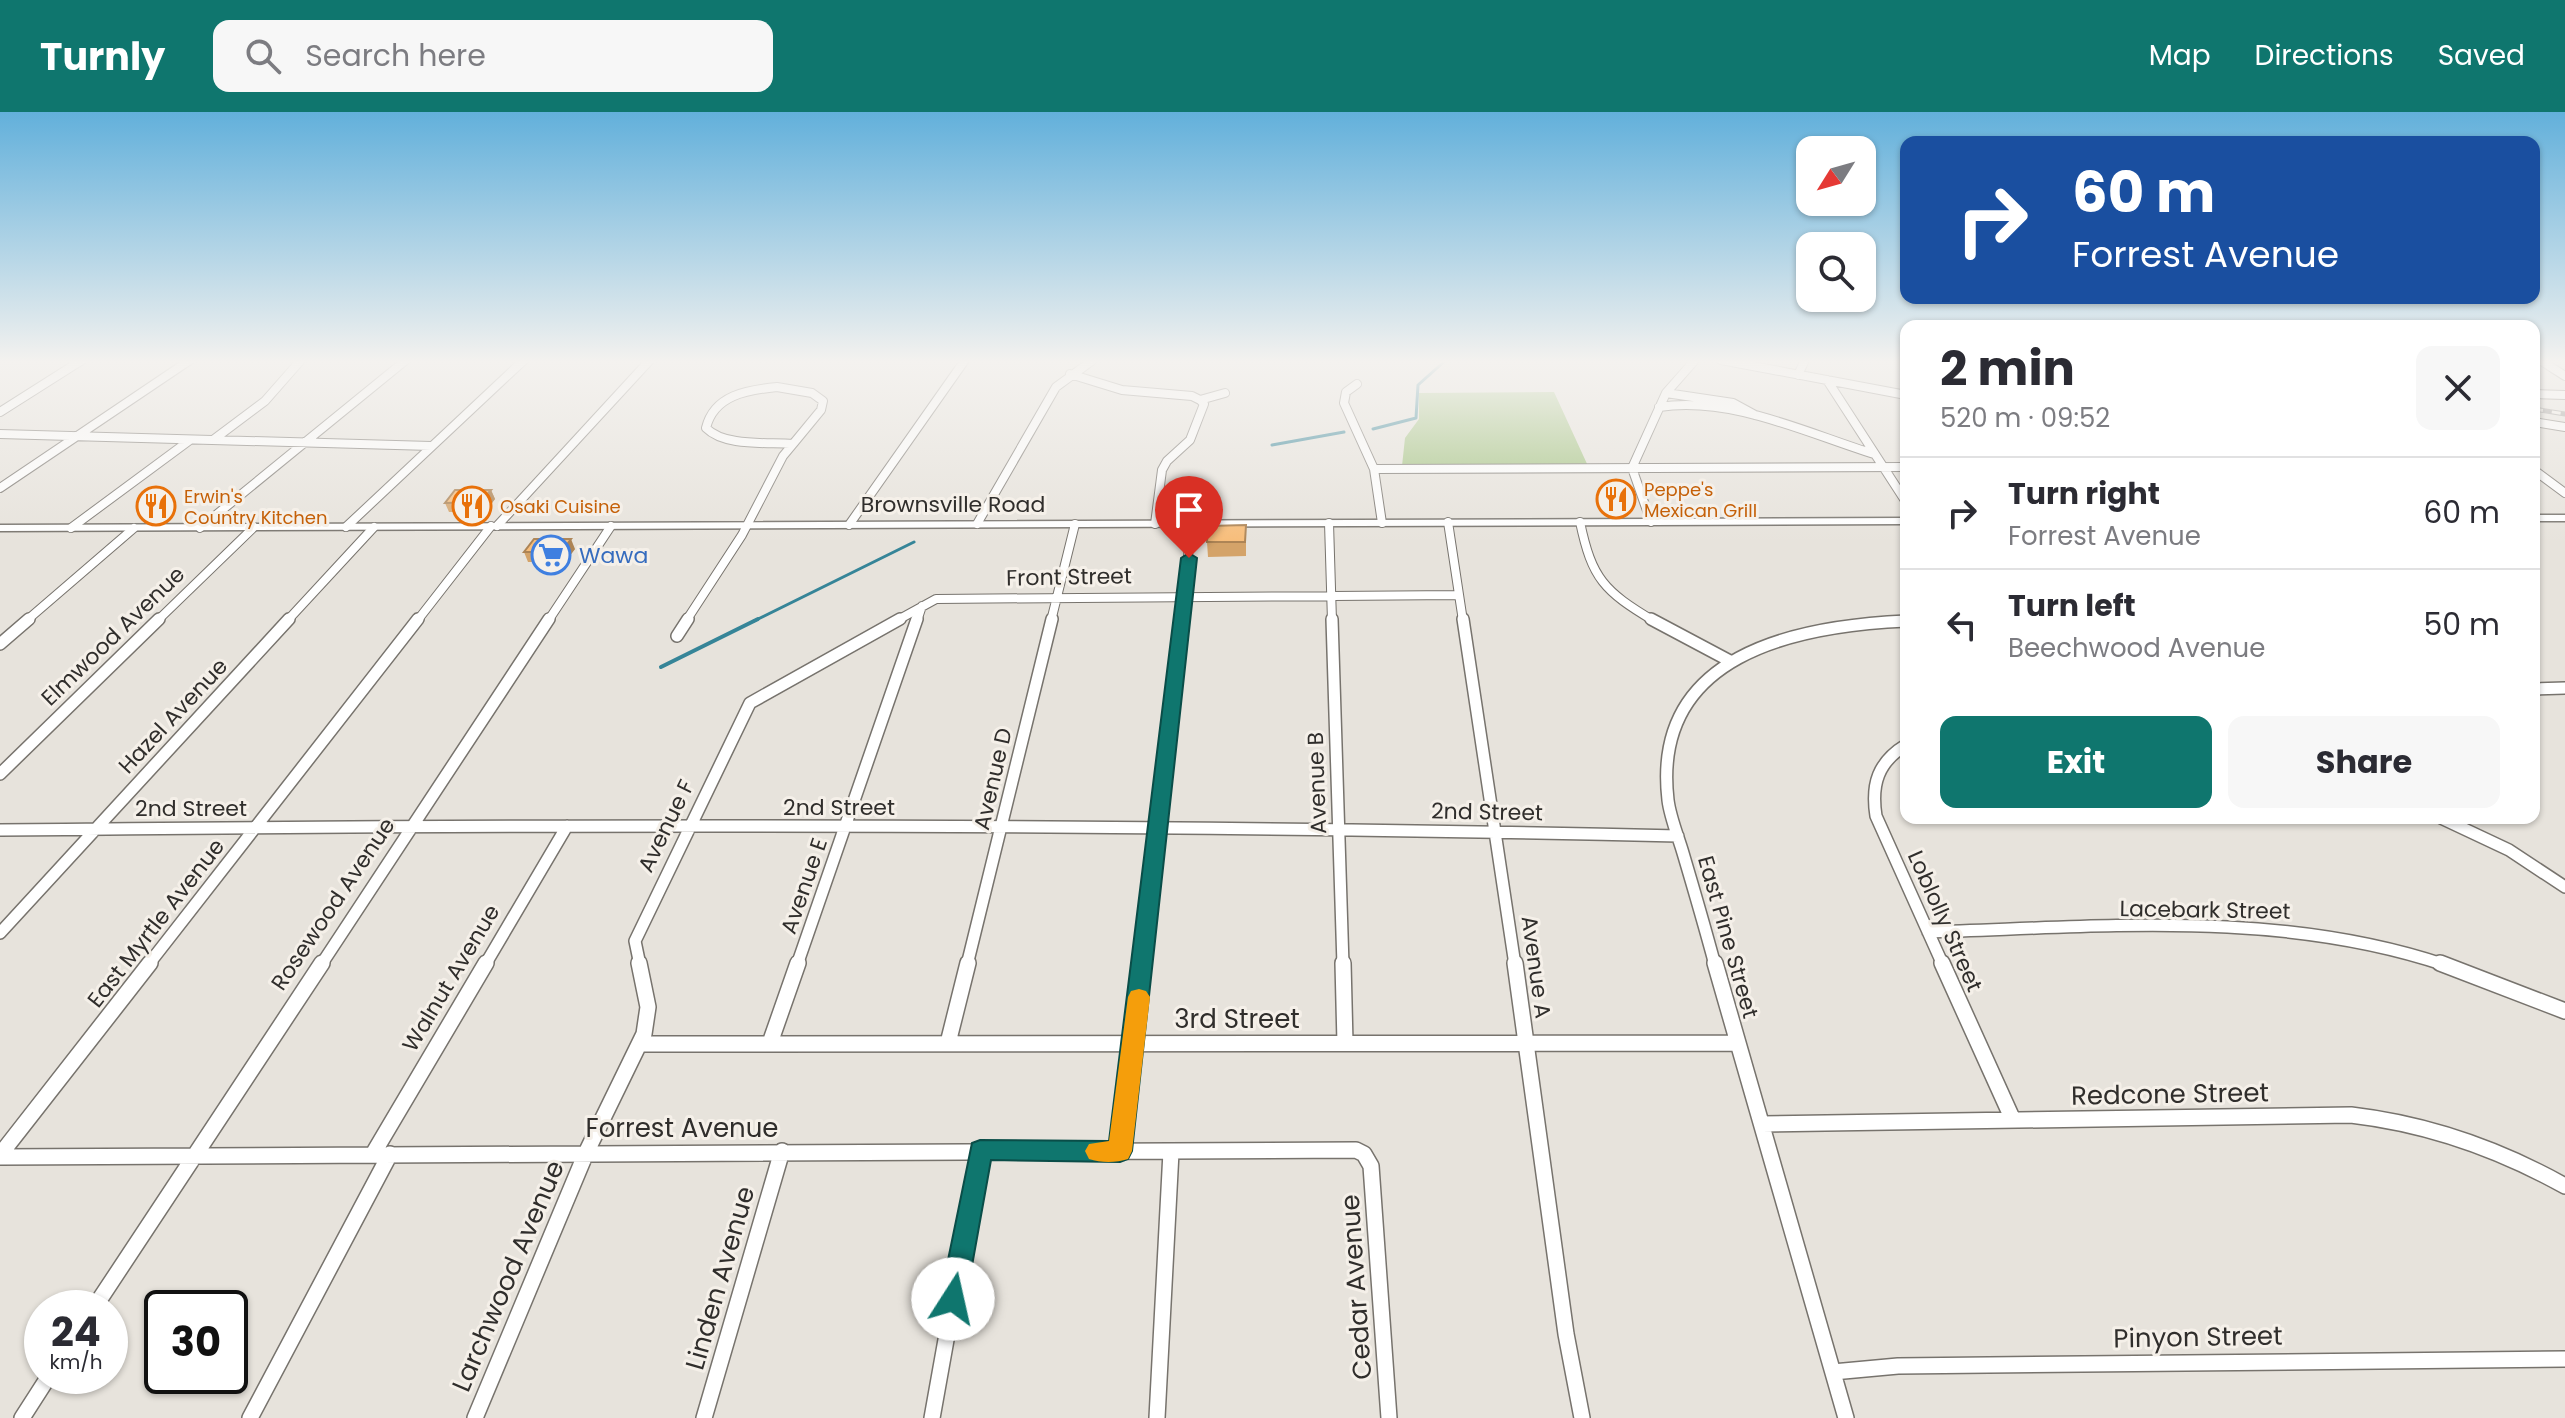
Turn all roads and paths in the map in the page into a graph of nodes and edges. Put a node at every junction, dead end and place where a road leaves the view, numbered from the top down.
1 (100, 421) edge
2 (238, 421) edge
3 (331, 421) edge
4 (458, 421) edge
5 (593, 421) edge
6 (707, 421) edge
7 (811, 421) edge
8 (922, 421) edge
9 (1036, 421) edge
10 (1197, 421) edge
11 (1352, 421) edge
12 (1653, 421) edge
13 (1764, 421) edge
14 (1853, 421) edge
15 (2540, 423) edge
16 (2565, 427) edge
17 (0, 434) edge
18 (78, 436) junction
19 (190, 439) junction
20 (213, 440) junction
21 (304, 443) junction
22 (793, 444) junction
23 (431, 446) junction
24 (1874, 454) junction
25 (1882, 467) junction
26 (1900, 467) edge
27 (1632, 468) junction
28 (1374, 469) junction
29 (2540, 474) edge
30 (0, 488) edge
31 (1900, 493) edge
32 (2565, 493) edge
33 (2540, 518) edge
34 (2565, 518) edge
35 (1900, 521) edge
36 (1448, 522) junction
37 (1580, 522) junction
38 (1651, 522) junction
39 (1329, 523) junction
40 (1382, 523) junction
41 (977, 524) junction
42 (1075, 524) junction
43 (1155, 524) junction
44 (1191, 524) junction
45 (747, 525) junction
46 (849, 525) junction
47 (494, 526) junction
48 (611, 526) junction
49 (254, 527) junction
50 (346, 527) junction
51 (374, 527) junction
52 (0, 528) edge
53 (71, 528) junction
54 (134, 528) junction
55 (200, 528) junction
56 (1332, 595) junction
57 (1458, 595) junction
58 (1185, 596) junction
59 (1057, 598) junction
60 (922, 606) junction
61 (1900, 621) edge
62 (677, 636) dead end
63 (0, 644) edge
64 (1730, 661) junction
65 (2565, 688) edge
66 (2540, 689) edge
67 (1900, 750) edge
68 (0, 774) edge
69 (2464, 824) edge
70 (567, 826) junction
71 (691, 826) junction
72 (411, 827) junction
73 (846, 827) junction
74 (1002, 827) junction
75 (256, 828) junction
76 (1157, 828) junction
77 (96, 829) junction
78 (0, 830) edge
79 (1339, 831) junction
80 (1495, 831) junction
81 (1678, 836) junction
82 (2565, 887) edge
83 (1928, 932) junction
84 (0, 933) edge
85 (2565, 1011) edge
86 (770, 1043) junction
87 (948, 1043) junction
88 (1345, 1043) junction
89 (1737, 1043) junction
90 (640, 1044) junction
91 (1134, 1044) junction
92 (1527, 1045) junction
93 (2013, 1120) junction
94 (1762, 1124) junction
95 (980, 1150) junction
96 (782, 1151) junction
97 (1120, 1151) junction
98 (1171, 1152) junction
99 (586, 1153) junction
100 (373, 1154) junction
101 (390, 1154) junction
102 (1364, 1154) joint
103 (194, 1155) junction
104 (0, 1156) edge
105 (2565, 1186) edge
106 (106, 1290) edge
107 (2565, 1359) edge
108 (1833, 1372) junction
109 (37, 1394) edge
110 (22, 1418) edge
111 (250, 1418) edge
112 (475, 1418) edge
113 (704, 1418) edge
114 (932, 1418) edge
115 (1157, 1418) edge
116 (1389, 1418) edge
117 (1582, 1418) edge
118 (1846, 1418) edge

1 - 18 street
2 - 20 street
3 - 21 street
4 - 23 street
5 - 47 street, East Myrtle Avenue
6 - 22 street
7 - 22 street
8 - 46 street
9 - 41 street
10 - 43 street
11 - 28 street
12 - 27 street
13 - 24 street
14 - 24 street
15 - 16 street
17 - 18 street
18 - 19 street
18 - 30 street
19 - 20 street
19 - 53 street
20 - 21 street
21 - 23 street
21 - 55 street
22 - 45 street
23 - 50 street
24 - 25 street
25 - 26 street
25 - 27 street
25 - 31 street
27 - 28 street
27 - 38 street
28 - 40 street
29 - 32 street
33 - 34 street
35 - 38 street, Brownsville Road
36 - 37 street, Brownsville Road
36 - 40 street, Brownsville Road
36 - 57 street, Avenue A
37 - 38 street, Brownsville Road
37 - 64 street
39 - 40 street, Brownsville Road
39 - 44 street, Brownsville Road
39 - 56 street, Avenue B
41 - 42 street, Brownsville Road
41 - 46 street, Brownsville Road
42 - 43 street, Brownsville Road
42 - 59 street, Avenue D
43 - 44 street, Brownsville Road
44 - 58 street
45 - 46 street, Brownsville Road
45 - 48 street, Brownsville Road
45 - 62 street
47 - 48 street, Brownsville Road
47 - 51 street, Brownsville Road
47 - 75 street, East Myrtle Avenue
48 - 72 street, Rosewood Avenue
49 - 50 street, Brownsville Road
49 - 55 street, Brownsville Road
49 - 68 street, Elmwood Avenue
50 - 51 street, Brownsville Road
51 - 77 street, Hazel Avenue
52 - 53 street, Brownsville Road
53 - 54 street, Brownsville Road
54 - 55 street, Brownsville Road
54 - 63 street
56 - 57 street, Front Street
56 - 58 street, Front Street
56 - 79 street, Avenue B
57 - 80 street, Avenue A
58 - 59 street, Front Street
58 - 76 street
59 - 60 street, Front Street
59 - 74 street, Avenue D
60 - 71 street, Avenue F
60 - 73 street, Avenue E
61 - 64 street, East Pine Street
64 - 81 street, East Pine Street
65 - 66 street
67 - 83 street, Loblolly Street
69 - 82 street
70 - 71 street, 2nd Street
70 - 72 street, 2nd Street
70 - 100 street, Walnut Avenue
71 - 73 street, 2nd Street
71 - 90 street, Avenue F
72 - 75 street, 2nd Street
72 - 103 street, Rosewood Avenue
73 - 74 street, 2nd Street
73 - 86 street, Avenue E
74 - 76 street, 2nd Street
74 - 87 street, Avenue D
75 - 77 street, 2nd Street
75 - 104 street, East Myrtle Avenue
76 - 79 street, 2nd Street
76 - 91 street
77 - 78 street, 2nd Street
77 - 84 street, Hazel Avenue
79 - 80 street, 2nd Street
79 - 88 street, Avenue B
80 - 81 street, 2nd Street
80 - 92 street, Avenue A
81 - 89 street, East Pine Street
83 - 85 street, Lacebark Street
83 - 93 street, Loblolly Street
86 - 87 street, 3rd Street
86 - 90 street, 3rd Street
87 - 91 street, 3rd Street
88 - 91 street, 3rd Street
88 - 92 street, 3rd Street
89 - 92 street, 3rd Street
89 - 94 street, East Pine Street
90 - 99 street, Avenue F
91 - 97 street
92 - 117 street, Avenue A
93 - 94 street, Redcone Street
93 - 105 street, Redcone Street
94 - 108 street, East Pine Street
95 - 96 street, Forrest Avenue
95 - 97 street, Forrest Avenue
95 - 114 street
96 - 99 street, Forrest Avenue
96 - 113 street, Linden Avenue
97 - 98 street, Forrest Avenue
98 - 102 street, Forrest Avenue
98 - 115 street
99 - 101 street, Forrest Avenue
99 - 112 street, Larchwood Avenue
100 - 101 street, Forrest Avenue
100 - 103 street, Forrest Avenue
101 - 111 street
102 - 116 street, Cedar Avenue
103 - 104 street, Forrest Avenue
103 - 106 street, Rosewood Avenue
107 - 108 street, Pinyon Street
108 - 118 street, East Pine Street
109 - 110 street

